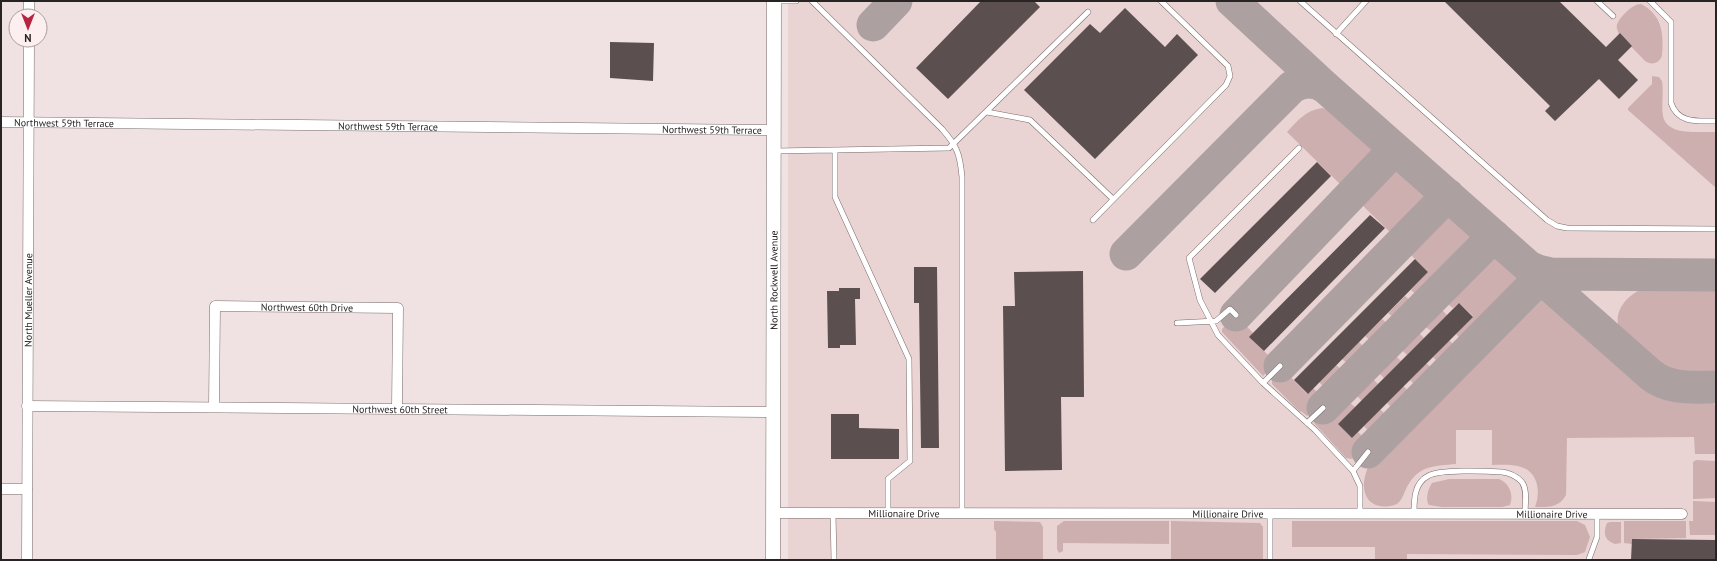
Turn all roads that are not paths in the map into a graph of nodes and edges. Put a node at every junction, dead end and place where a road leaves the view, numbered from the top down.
1 (774, 1) edge
2 (796, 1) edge
3 (812, 1) edge
4 (1161, 1) edge
5 (1300, 1) edge
6 (1366, 1) edge
7 (1597, 1) edge
8 (1650, 1) edge
9 (1088, 12) dead end
10 (1613, 16) dead end
11 (1336, 34) junction
12 (29, 48) edge
13 (987, 112) junction
14 (1716, 121) edge
15 (1, 122) edge
16 (29, 122) junction
17 (774, 130) junction
18 (955, 144) junction
19 (1299, 148) dead end
20 (835, 150) junction
21 (774, 151) junction
22 (1113, 199) junction
23 (1093, 220) dead end
24 (1716, 229) edge
25 (1236, 315) dead end
26 (1210, 321) junction
27 (1177, 323) dead end
28 (1280, 366) dead end
29 (1263, 383) junction
30 (27, 406) junction
31 (214, 406) junction
32 (397, 408) junction
33 (1323, 408) dead end
34 (773, 412) junction
35 (1307, 423) junction
36 (1368, 452) dead end
37 (1353, 471) junction
38 (1, 489) edge
39 (27, 489) junction
40 (773, 513) junction
41 (833, 513) junction
42 (888, 513) junction
43 (962, 513) junction
44 (1270, 514) junction
45 (1360, 514) junction
46 (1414, 514) junction
47 (1525, 514) junction
48 (1597, 514) junction
49 (1682, 514) dead end
50 (1589, 559) dead end
51 (27, 560) edge
52 (773, 560) edge
53 (834, 560) edge
54 (1270, 560) edge

1 - 2 lane
1 - 17 main road, North Rockwell Avenue
3 - 18 lane
4 - 22 lane
5 - 11 lane
6 - 11 lane
7 - 10 lane
8 - 14 lane
9 - 13 lane
11 - 24 lane
12 - 16 street, North Mueller Avenue
13 - 18 lane
13 - 22 lane
15 - 16 street, Northwest 59th Terrace
16 - 17 street, Northwest 59th Terrace
16 - 30 street, North Mueller Avenue
17 - 21 main road, North Rockwell Avenue
18 - 20 lane
18 - 43 lane
19 - 26 lane
20 - 21 lane
20 - 42 lane
21 - 34 main road, North Rockwell Avenue
22 - 23 lane
25 - 26 lane
26 - 27 lane
26 - 29 lane
28 - 29 lane
29 - 35 lane
30 - 31 street, Northwest 60th Street
30 - 39 street, North Mueller Avenue
31 - 32 street, Northwest 60th Street
31 - 32 street, Northwest 60th Drive
32 - 34 street, Northwest 60th Street
33 - 35 lane
34 - 40 main road, North Rockwell Avenue
35 - 37 lane
36 - 37 lane
37 - 45 lane
38 - 39 street
39 - 51 street, North Mueller Avenue
40 - 41 street, Millionaire Drive
40 - 52 main road, North Rockwell Avenue
41 - 42 street, Millionaire Drive
41 - 53 lane
42 - 43 street, Millionaire Drive
43 - 44 street, Millionaire Drive
44 - 45 street, Millionaire Drive
44 - 54 lane
45 - 46 street, Millionaire Drive
46 - 47 street, Millionaire Drive
46 - 47 lane
47 - 48 street, Millionaire Drive
48 - 49 street, Millionaire Drive
48 - 50 lane

